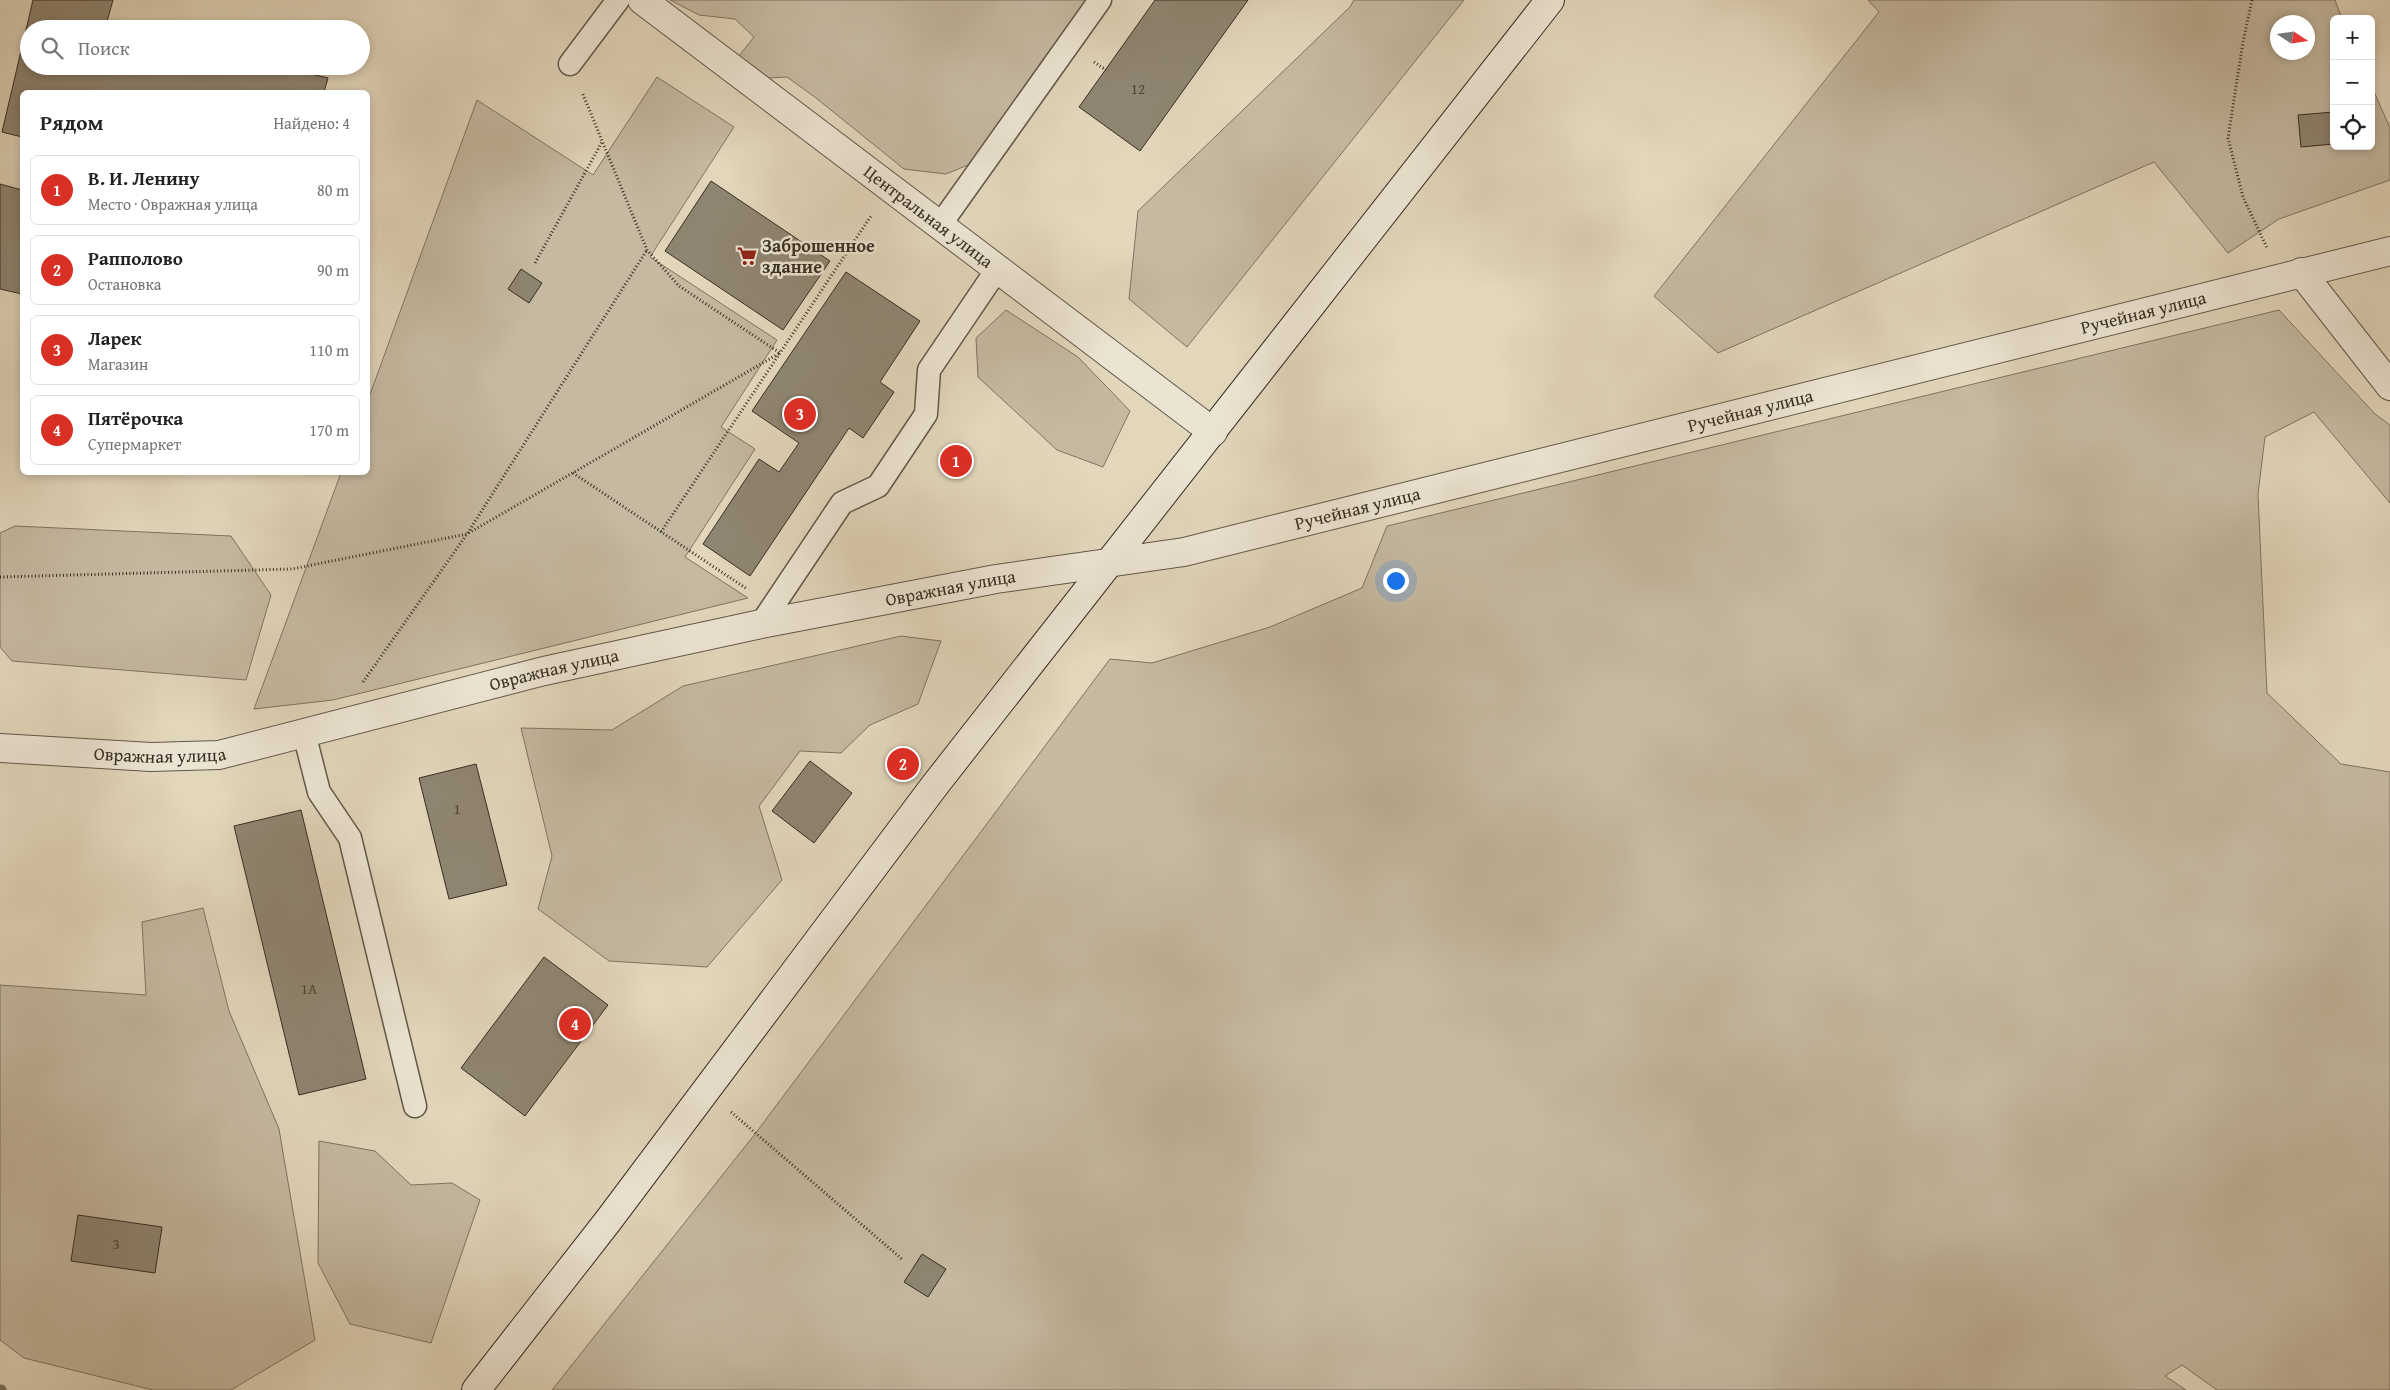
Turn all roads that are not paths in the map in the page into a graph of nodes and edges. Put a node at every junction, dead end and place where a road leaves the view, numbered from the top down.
1 (618, 0) edge
2 (642, 0) edge
3 (1100, 0) edge
4 (1550, 0) edge
5 (570, 64) road end
6 (940, 225) junction
7 (2390, 250) edge
8 (998, 268) junction
9 (2291, 275) junction
10 (2390, 386) edge
11 (1213, 432) junction
12 (1109, 564) junction
13 (767, 615) junction
14 (304, 733) junction
15 (0, 748) edge
16 (415, 1106) dead end
17 (476, 1390) edge

1 - 5 lane
2 - 6 street, Центральная улица
3 - 6 lane
4 - 11 street
6 - 8 street, Центральная улица
7 - 9 street, Ручейная улица
8 - 11 street, Центральная улица
8 - 13 lane
9 - 10 street
9 - 12 street, Ручейная улица
11 - 12 street
12 - 13 street, Овражная улица
12 - 17 street
13 - 14 street, Овражная улица
14 - 15 street, Овражная улица
14 - 16 lane

